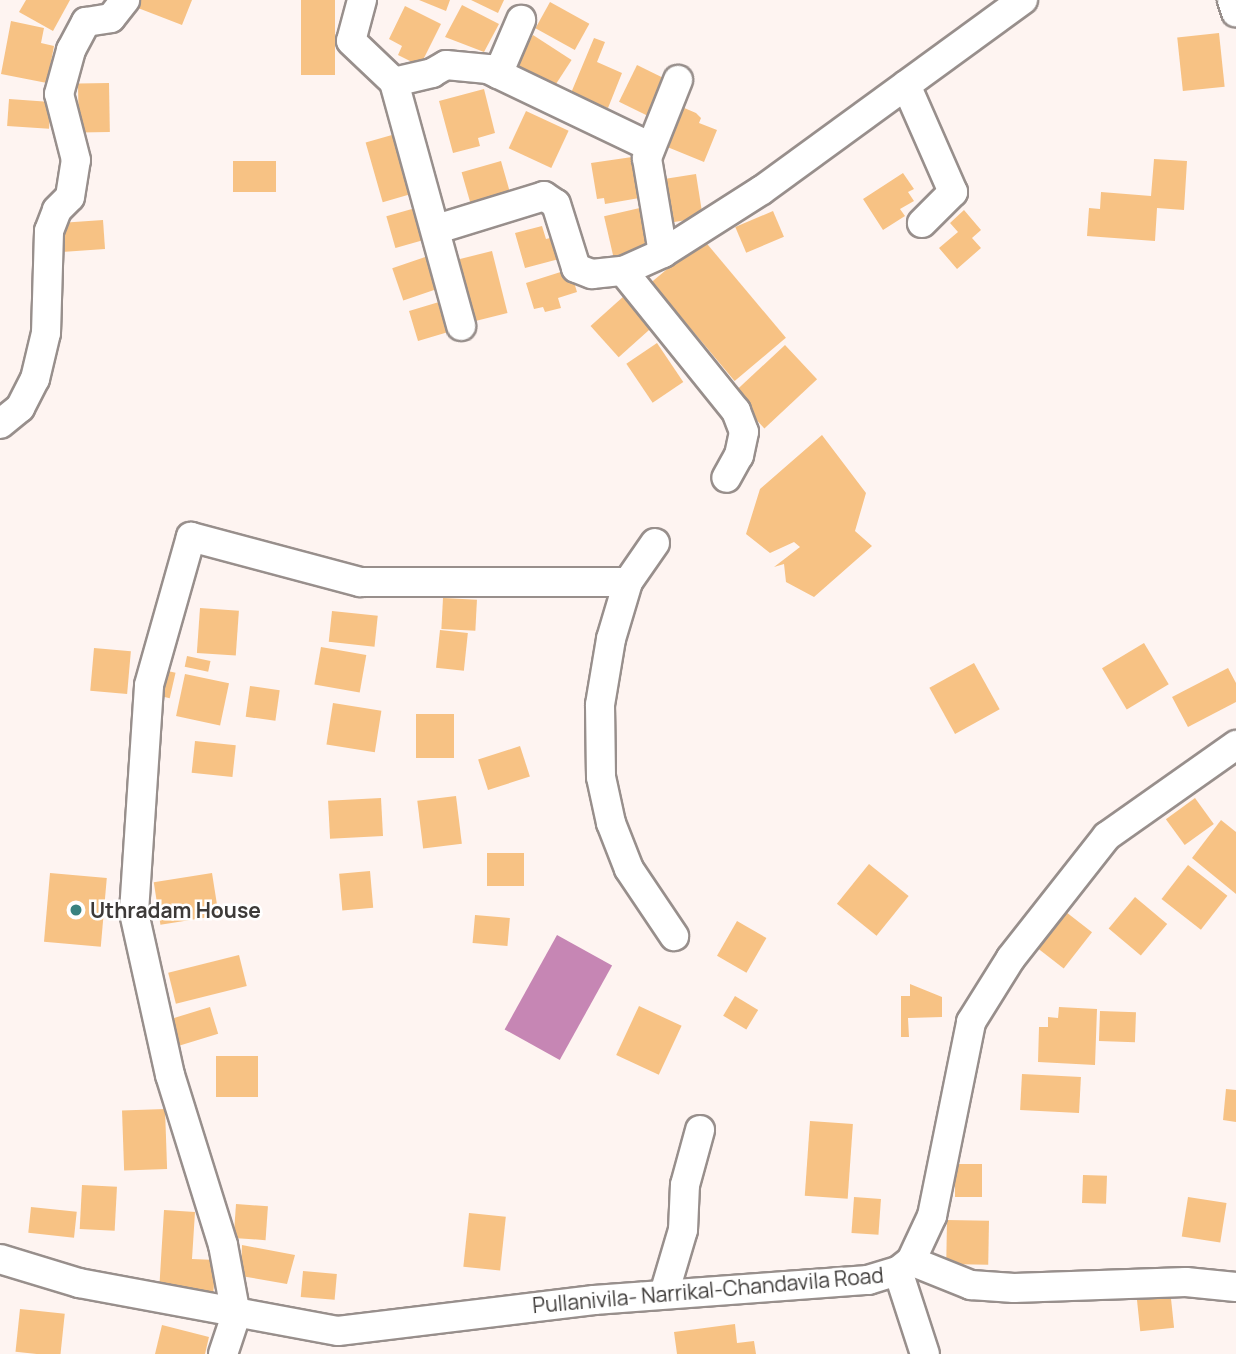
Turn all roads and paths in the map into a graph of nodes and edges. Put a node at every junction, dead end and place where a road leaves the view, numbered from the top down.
1 (125, 0) edge
2 (362, 0) edge
3 (1023, 0) edge
4 (1232, 0) edge
5 (1236, 12) edge
6 (521, 20) dead end
7 (498, 74) junction
8 (678, 80) dead end
9 (394, 82) junction
10 (906, 85) junction
11 (649, 146) junction
12 (922, 223) dead end
13 (437, 229) junction
14 (663, 253) junction
15 (623, 271) junction
16 (461, 326) dead end
17 (0, 424) edge
18 (726, 478) dead end
19 (655, 542) dead end
20 (628, 582) junction
21 (1236, 745) edge
22 (674, 936) dead end
23 (700, 1130) dead end
24 (0, 1259) edge
25 (905, 1266) junction
26 (1236, 1287) edge
27 (664, 1294) junction
28 (236, 1315) junction
29 (223, 1354) edge
30 (925, 1354) edge

1 - 17 street
2 - 9 street
3 - 10 street
4 - 5 street
6 - 7 street
7 - 9 street
7 - 11 street
8 - 11 street
9 - 13 street
10 - 12 street
10 - 14 street
11 - 14 street
13 - 15 street
13 - 16 street
14 - 15 street
15 - 18 street
19 - 20 street
20 - 22 street
20 - 28 street
21 - 25 street, Pullanivila- Narrikal-Chandavila Road
23 - 27 street
24 - 28 street, Pullanivila- Narrikal-Chandavila Road
25 - 26 street
25 - 27 street, Pullanivila- Narrikal-Chandavila Road
25 - 30 street
27 - 28 street, Pullanivila- Narrikal-Chandavila Road
28 - 29 street

